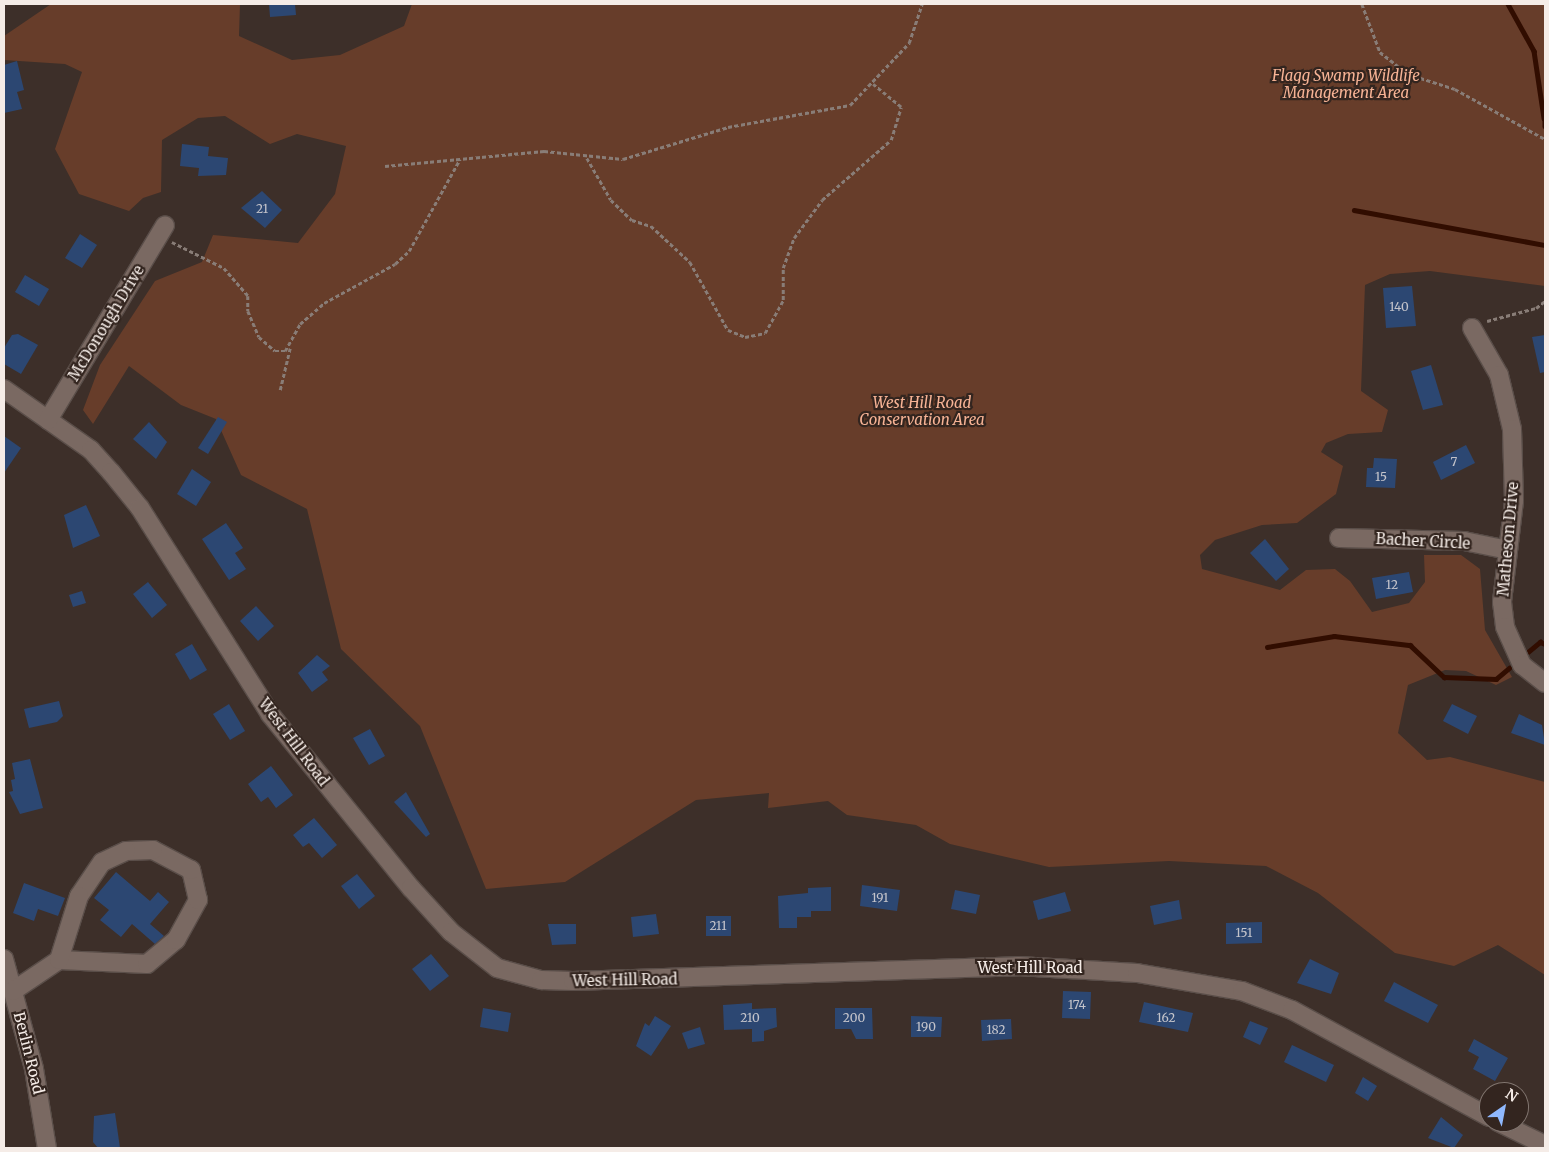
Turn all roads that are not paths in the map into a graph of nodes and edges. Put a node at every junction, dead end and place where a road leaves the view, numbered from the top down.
1 (161, 231) road end
2 (1472, 328) road end
3 (4, 389) edge
4 (48, 420) junction
5 (1339, 538) dead end
6 (1508, 550) junction
7 (1545, 684) edge
8 (4, 959) edge
9 (59, 960) junction
10 (13, 991) junction
11 (1479, 1112) edge
12 (1518, 1132) edge
13 (1545, 1145) edge
14 (47, 1148) edge

1 - 4 street, McDonough Drive
2 - 6 street, Matheson Drive
3 - 4 street, West Hill Road
4 - 11 street, West Hill Road
5 - 6 street, Bacher Circle
6 - 7 street, Matheson Drive
8 - 10 street, Berlin Road
9 - 9 street
9 - 10 street
10 - 14 street, Berlin Road
12 - 13 street

